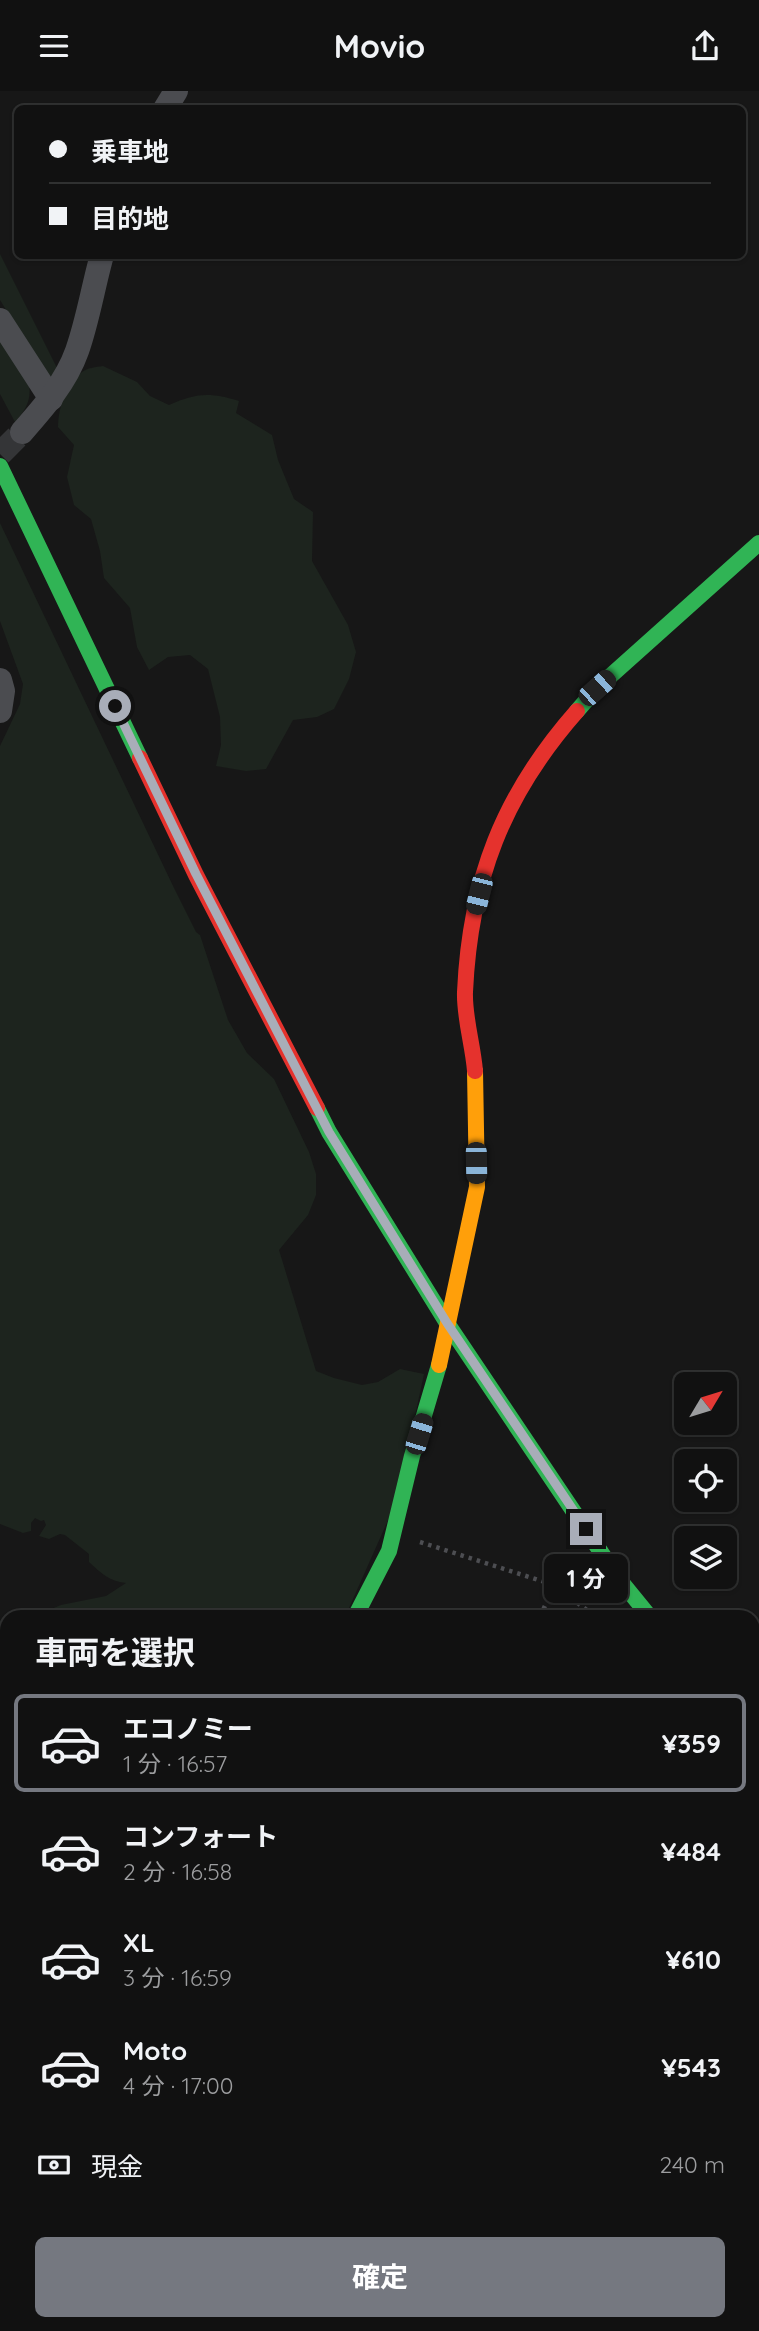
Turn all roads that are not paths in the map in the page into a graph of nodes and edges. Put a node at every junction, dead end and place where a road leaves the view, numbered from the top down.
1 (101, 259) edge
2 (0, 320) edge
3 (51, 399) junction
4 (22, 432) tunnel mouth
5 (0, 466) edge
6 (759, 543) edge
7 (0, 680) edge
8 (0, 711) edge
9 (447, 1323) junction
10 (359, 1610) edge
11 (644, 1610) edge

1 - 3 street
2 - 3 street
3 - 4 street
5 - 9 street
6 - 9 street
7 - 8 street
9 - 10 street
9 - 11 street

